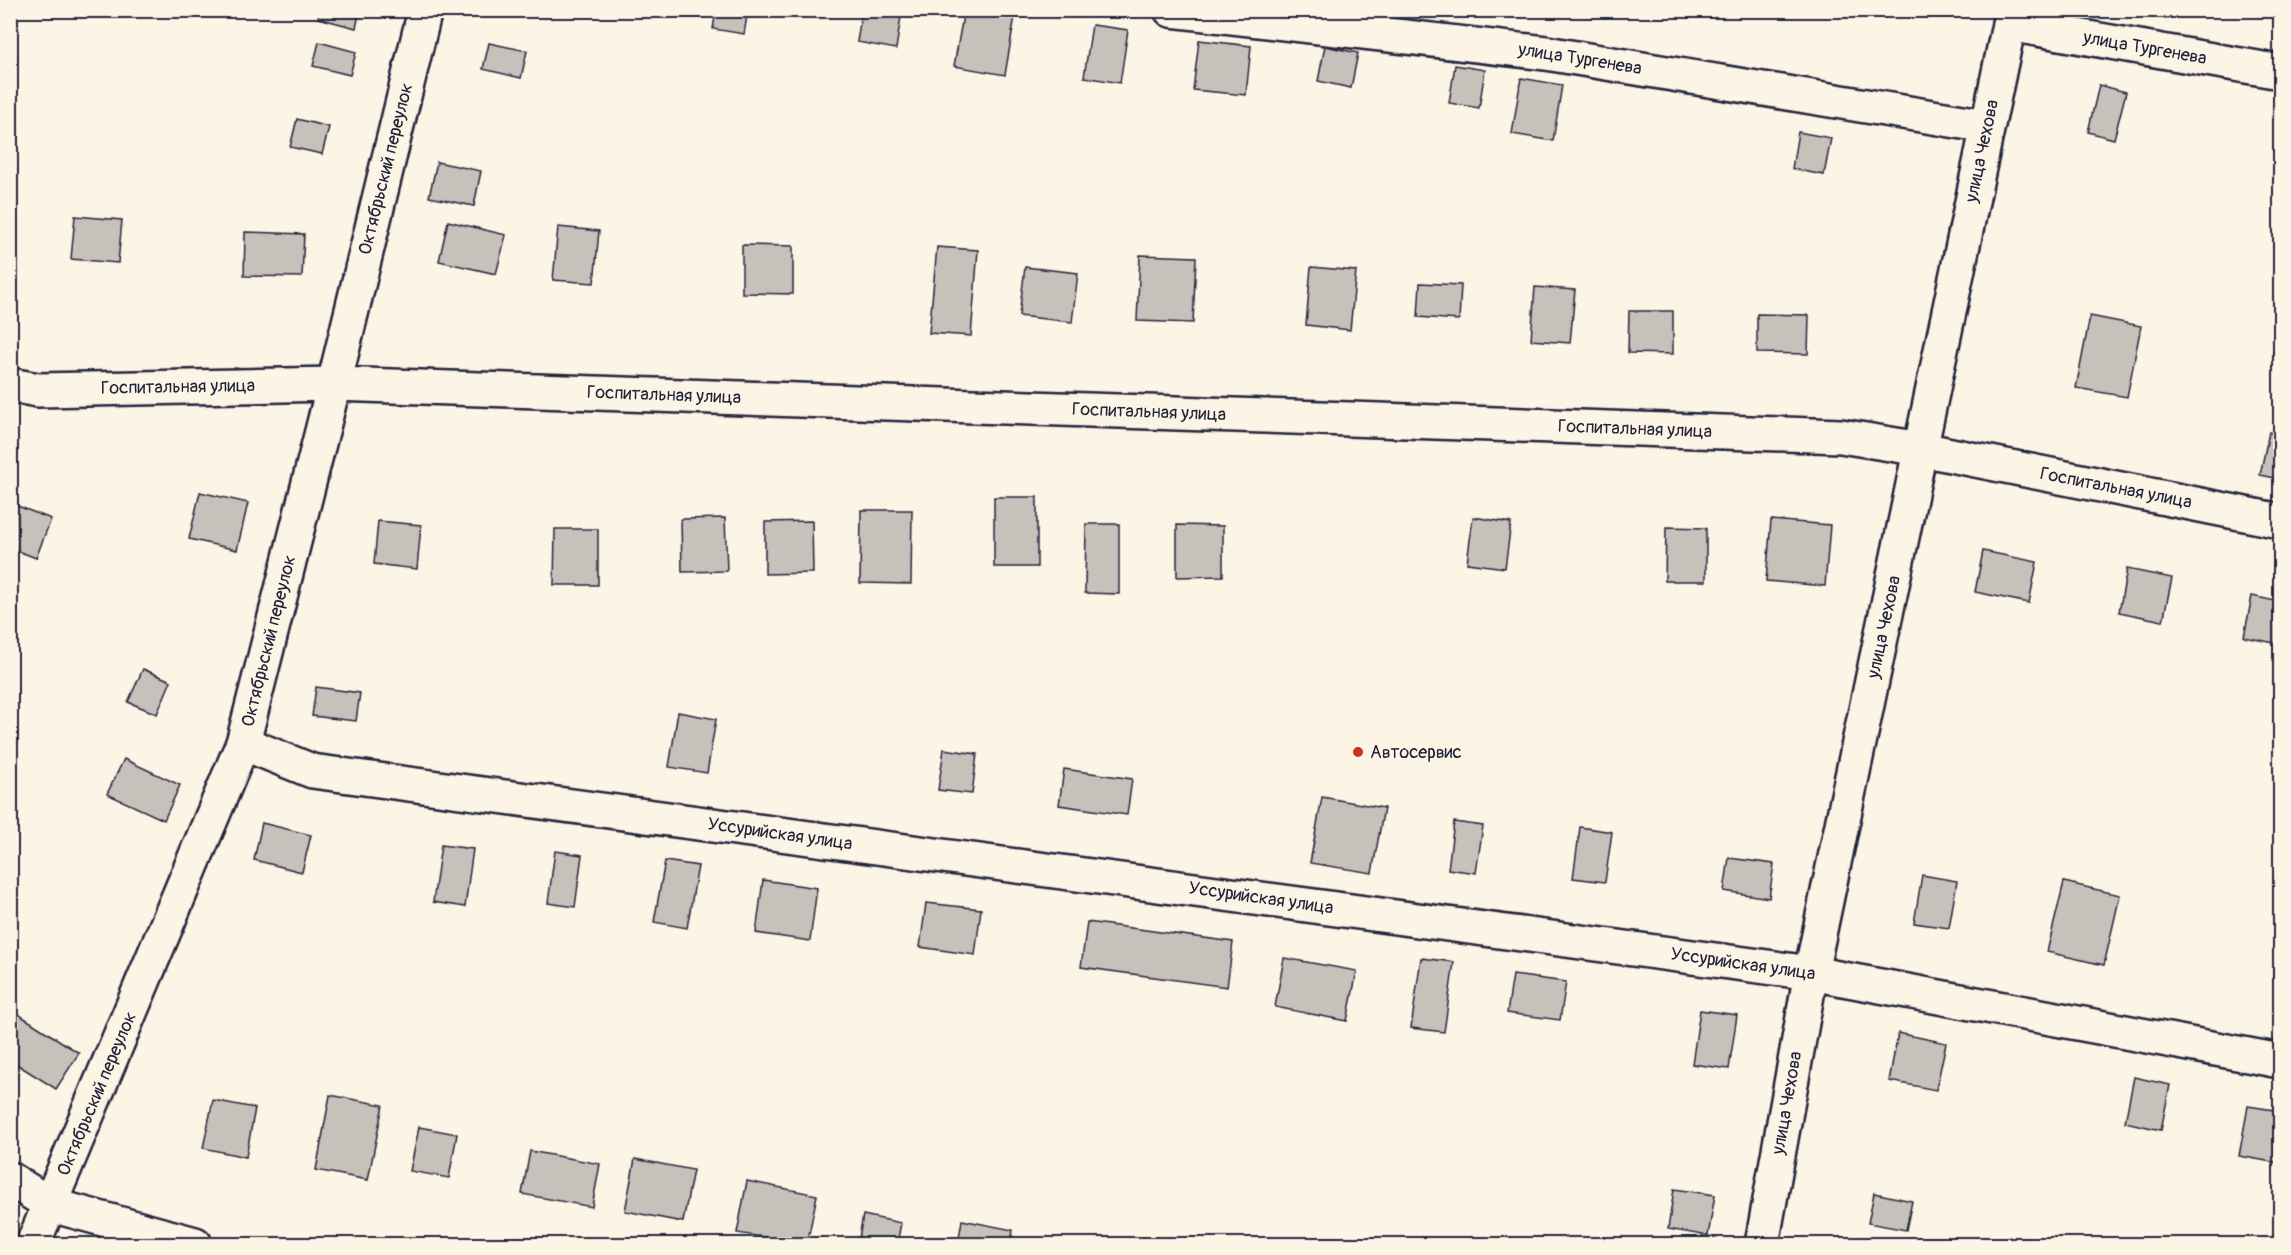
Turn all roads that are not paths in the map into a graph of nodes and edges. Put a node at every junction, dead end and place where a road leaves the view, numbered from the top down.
1 (425, 10) edge
2 (1171, 10) edge
3 (2011, 17) edge
4 (2280, 72) edge
5 (1987, 126) junction
6 (334, 384) junction
7 (10, 385) edge
8 (1921, 449) junction
9 (2280, 521) edge
10 (243, 743) junction
11 (1811, 973) junction
12 (2280, 1061) edge
13 (10, 1179) edge
14 (51, 1204) junction
15 (33, 1245) edge
16 (195, 1245) edge
17 (1762, 1245) edge

1 - 6 street, Октябрьский переулок
2 - 5 street, улица Тургенева
3 - 4 street, улица Тургенева
3 - 5 street, улица Чехова
5 - 8 street, улица Чехова
6 - 7 street, Госпитальная улица
6 - 8 street, Госпитальная улица
6 - 10 street, Октябрьский переулок
8 - 9 street, Госпитальная улица
8 - 11 street, улица Чехова
10 - 11 street, Уссурийская улица
10 - 14 street, Октябрьский переулок
11 - 12 street, Уссурийская улица
11 - 17 street, улица Чехова
13 - 14 street
14 - 15 street, Октябрьский переулок
14 - 16 street

